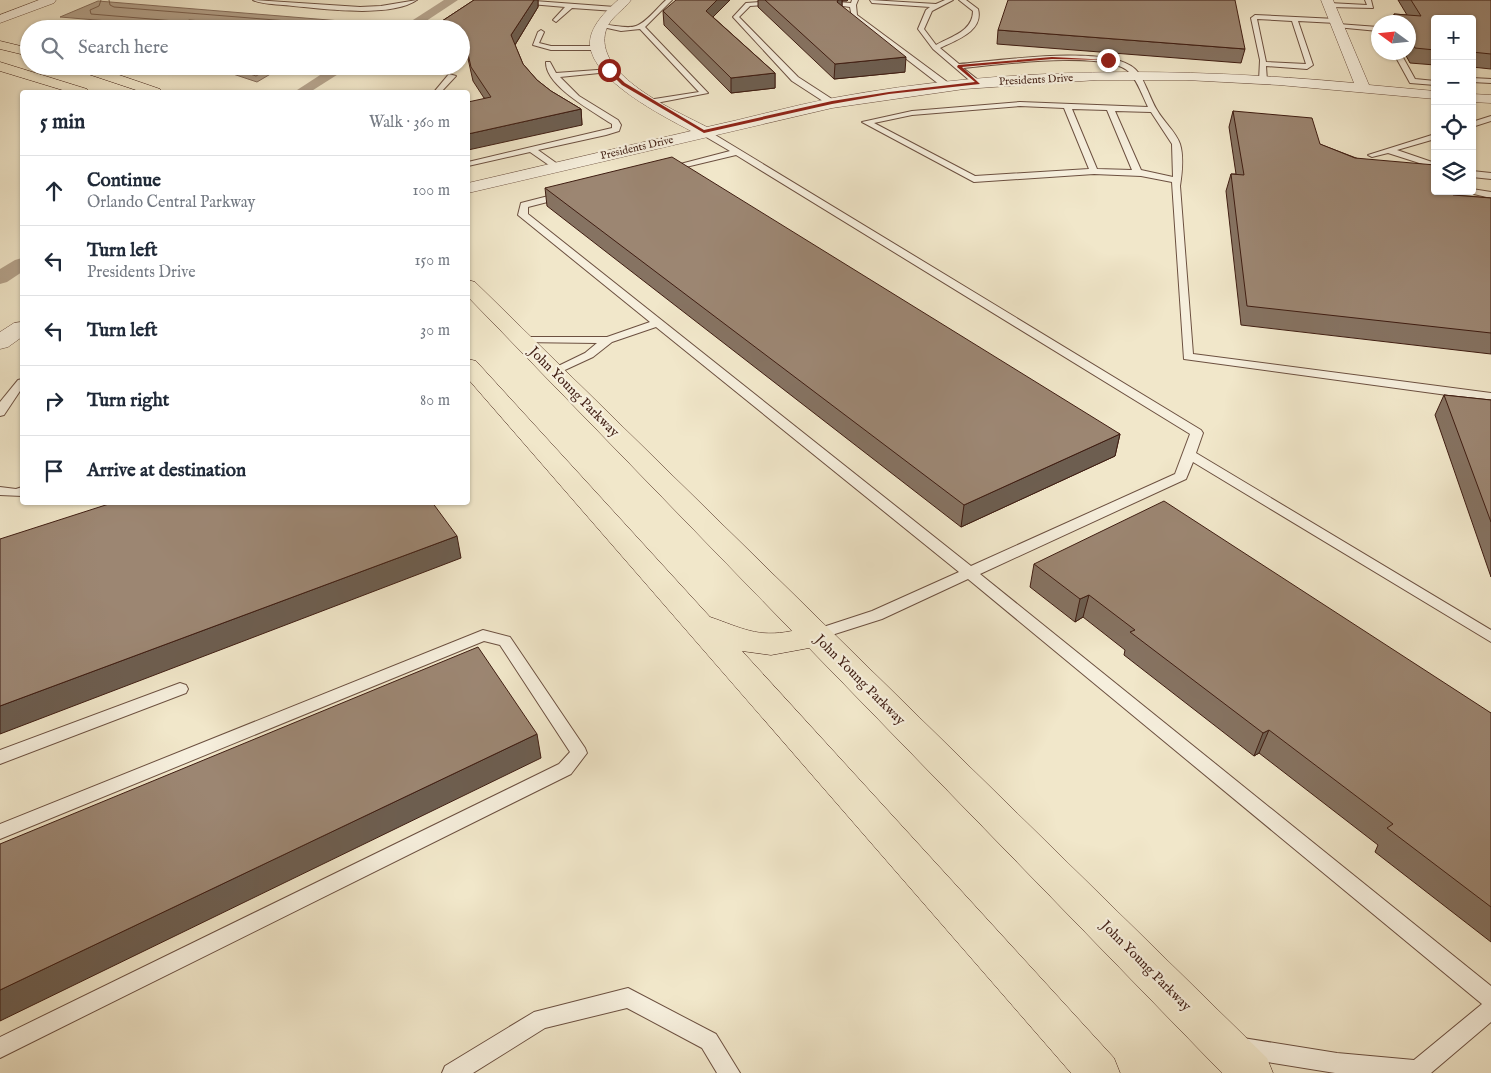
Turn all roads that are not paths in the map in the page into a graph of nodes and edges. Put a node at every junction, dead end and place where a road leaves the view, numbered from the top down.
1 (50, 0) edge
2 (256, 0) edge
3 (414, 0) edge
4 (670, 0) edge
5 (950, 0) edge
6 (962, 0) edge
7 (1368, 0) edge
8 (511, 1) edge
9 (786, 1) edge
10 (872, 1) edge
11 (854, 2) edge
12 (1328, 2) edge
13 (815, 3) edge
14 (620, 5) edge
15 (570, 6) junction
16 (937, 6) junction
17 (1371, 7) junction
18 (918, 12) dead end
19 (927, 13) junction
20 (1375, 15) edge
21 (1294, 18) junction
22 (0, 19) edge
23 (556, 20) dead end
24 (1337, 24) junction
25 (601, 26) junction
26 (641, 26) junction
27 (1371, 28) edge
28 (541, 32) dead end
29 (4, 47) edge
30 (597, 48) junction
31 (935, 48) junction
32 (20, 50) edge
33 (1401, 60) edge
34 (548, 63) dead end
35 (1263, 64) junction
36 (0, 66) edge
37 (958, 66) junction
38 (609, 70) junction
39 (20, 72) edge
40 (28, 75) edge
41 (105, 75) edge
42 (554, 75) junction
43 (452, 76) dead end
44 (1135, 76) junction
45 (1476, 80) edge
46 (1263, 81) junction
47 (1491, 81) edge
48 (978, 83) junction
49 (1431, 83) edge
50 (948, 86) junction
51 (1364, 89) junction
52 (76, 90) edge
53 (149, 90) edge
54 (439, 90) edge
55 (1431, 94) edge
56 (1476, 98) edge
57 (1491, 100) edge
58 (652, 102) junction
59 (832, 103) junction
60 (1067, 106) junction
61 (1110, 108) junction
62 (1153, 110) junction
63 (1491, 118) edge
64 (1476, 124) edge
65 (704, 132) junction
66 (1431, 137) edge
67 (531, 149) junction
68 (1388, 150) junction
69 (737, 152) junction
70 (1372, 155) dead end
71 (470, 164) edge
72 (1431, 165) edge
73 (556, 167) junction
74 (1094, 171) junction
75 (660, 172) edge
76 (1138, 173) junction
77 (1476, 174) edge
78 (1491, 176) edge
79 (1176, 180) junction
80 (470, 188) edge
81 (573, 193) edge
82 (1476, 194) edge
83 (1491, 196) edge
84 (470, 288) edge
85 (658, 323) junction
86 (20, 329) edge
87 (523, 340) junction
88 (608, 340) junction
89 (0, 342) edge
90 (470, 368) edge
91 (554, 372) junction
92 (20, 384) edge
93 (1491, 396) edge
94 (0, 412) edge
95 (1189, 454) junction
96 (0, 491) edge
97 (20, 492) edge
98 (970, 573) junction
99 (694, 621) junction
100 (816, 635) junction
101 (1491, 637) edge
102 (180, 690) dead end
103 (0, 757) edge
104 (0, 832) edge
105 (1491, 999) edge
106 (1491, 1009) edge
107 (1225, 1045) junction
108 (0, 1048) edge
109 (1415, 1072) edge
110 (453, 1073) edge
111 (729, 1073) edge
112 (1099, 1073) edge
113 (1252, 1073) edge

1 - 22 street
2 - 3 lane
4 - 26 lane
5 - 16 lane
6 - 31 lane
7 - 17 lane
8 - 15 lane
9 - 59 lane
10 - 16 lane
11 - 13 lane
11 - 50 lane
12 - 17 lane
12 - 24 street
14 - 15 lane
14 - 25 street
15 - 23 lane
16 - 19 lane
17 - 20 lane
18 - 19 lane
19 - 31 lane
21 - 24 lane
21 - 35 lane
21 - 35 lane
24 - 27 lane
24 - 51 street
25 - 26 lane
25 - 30 street
26 - 58 lane
28 - 30 lane
29 - 32 highway
30 - 38 street
31 - 37 lane
33 - 49 lane
34 - 42 lane
35 - 46 lane
36 - 39 highway
37 - 44 lane
37 - 48 lane
38 - 42 lane
38 - 58 street
40 - 52 highway
41 - 53 highway
42 - 67 lane
43 - 54 lane
44 - 46 street, Presidents Drive
44 - 48 street, Presidents Drive
44 - 62 lane
45 - 47 lane
46 - 51 street, Presidents Drive
48 - 50 street, Presidents Drive
50 - 59 street, Presidents Drive
51 - 55 street, Presidents Drive
56 - 57 street
58 - 65 street
59 - 65 street, Presidents Drive
60 - 61 lane
60 - 74 lane
60 - 74 lane
61 - 62 lane
61 - 76 lane
62 - 79 lane
63 - 64 lane
65 - 69 lane
65 - 73 street, Presidents Drive
66 - 68 lane
67 - 71 lane
67 - 73 lane
68 - 70 lane
68 - 72 lane
69 - 75 lane
69 - 95 lane
73 - 80 street, Presidents Drive
74 - 76 lane
76 - 79 lane
77 - 78 lane
79 - 93 lane
81 - 85 lane
82 - 83 lane
84 - 87 highway, John Young Parkway
85 - 88 lane
85 - 98 lane
86 - 89 street
87 - 88 lane
87 - 91 highway, John Young Parkway
88 - 91 lane
90 - 99 highway
91 - 100 highway, John Young Parkway
92 - 94 lane
95 - 98 lane
95 - 101 lane
96 - 97 lane
98 - 100 lane
98 - 105 lane
99 - 100 highway
99 - 112 highway
100 - 107 highway, John Young Parkway
102 - 103 lane
104 - 108 lane
106 - 109 lane
107 - 109 lane
107 - 113 highway, John Young Parkway
110 - 111 lane

